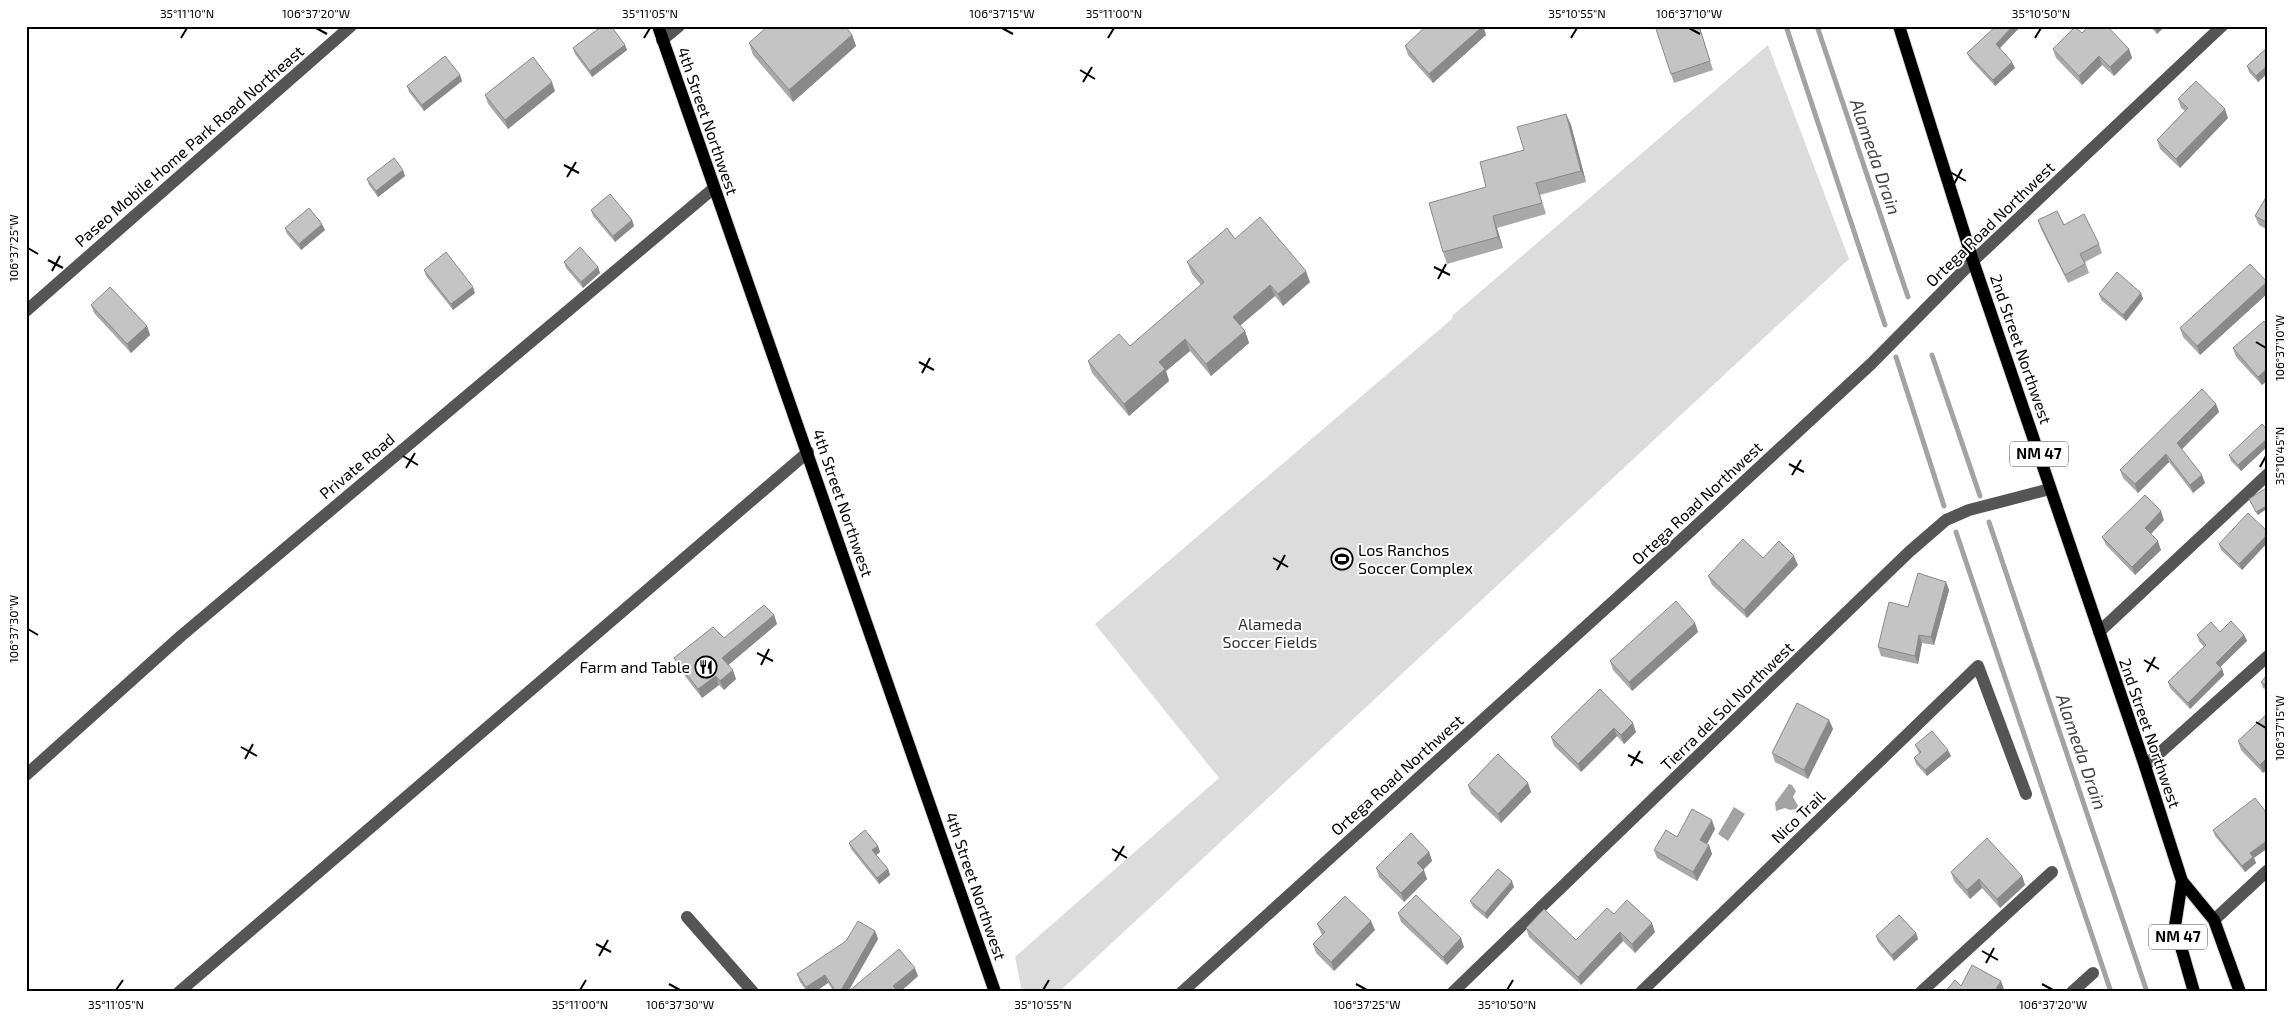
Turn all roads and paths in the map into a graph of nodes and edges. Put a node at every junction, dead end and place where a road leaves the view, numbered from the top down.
1 (351, 26) edge
2 (658, 26) edge
3 (679, 26) edge
4 (1899, 26) edge
5 (2222, 26) edge
6 (662, 40) junction
7 (714, 188) junction
8 (1973, 262) junction
9 (26, 311) edge
10 (808, 452) junction
11 (2268, 474) edge
12 (2050, 489) junction
13 (2099, 632) junction
14 (2268, 656) edge
15 (2145, 766) junction
16 (26, 775) edge
17 (2026, 794) dead end
18 (2268, 870) edge
19 (2052, 872) dead end
20 (2182, 882) junction
21 (687, 917) dead end
22 (2214, 920) junction
23 (2093, 973) dead end
24 (179, 992) edge
25 (753, 992) edge
26 (995, 992) edge
27 (1182, 992) edge
28 (1453, 992) edge
29 (1641, 992) edge
30 (1921, 992) edge
31 (2072, 992) edge
32 (2194, 992) edge
33 (2240, 992) edge

1 - 9 street, Paseo Mobile Home Park Road Northeast
2 - 6 main road, 4th Street Northwest
3 - 6 street
4 - 8 main road, 2nd Street Northwest / NM 47
5 - 8 street, Ortega Road Northwest
6 - 7 main road, 4th Street Northwest
7 - 10 main road, 4th Street Northwest
7 - 16 street, Private Road
8 - 12 main road, 2nd Street Northwest / NM 47
8 - 27 street, Ortega Road Northwest
10 - 24 street
10 - 26 main road, 4th Street Northwest
11 - 13 street
12 - 13 main road, 2nd Street Northwest / NM 47
12 - 28 street, Tierra del Sol Northwest
13 - 15 main road, 2nd Street Northwest / NM 47
14 - 15 street
15 - 20 main road, 2nd Street Northwest / NM 47
17 - 29 street, Nico Trail
18 - 22 street
19 - 30 street
20 - 22 main road, 2nd Street Northwest / NM 47
20 - 32 main road, 2nd Street Northwest / NM 47
21 - 25 street
22 - 33 main road, 2nd Street Northwest / NM 47
23 - 31 street

